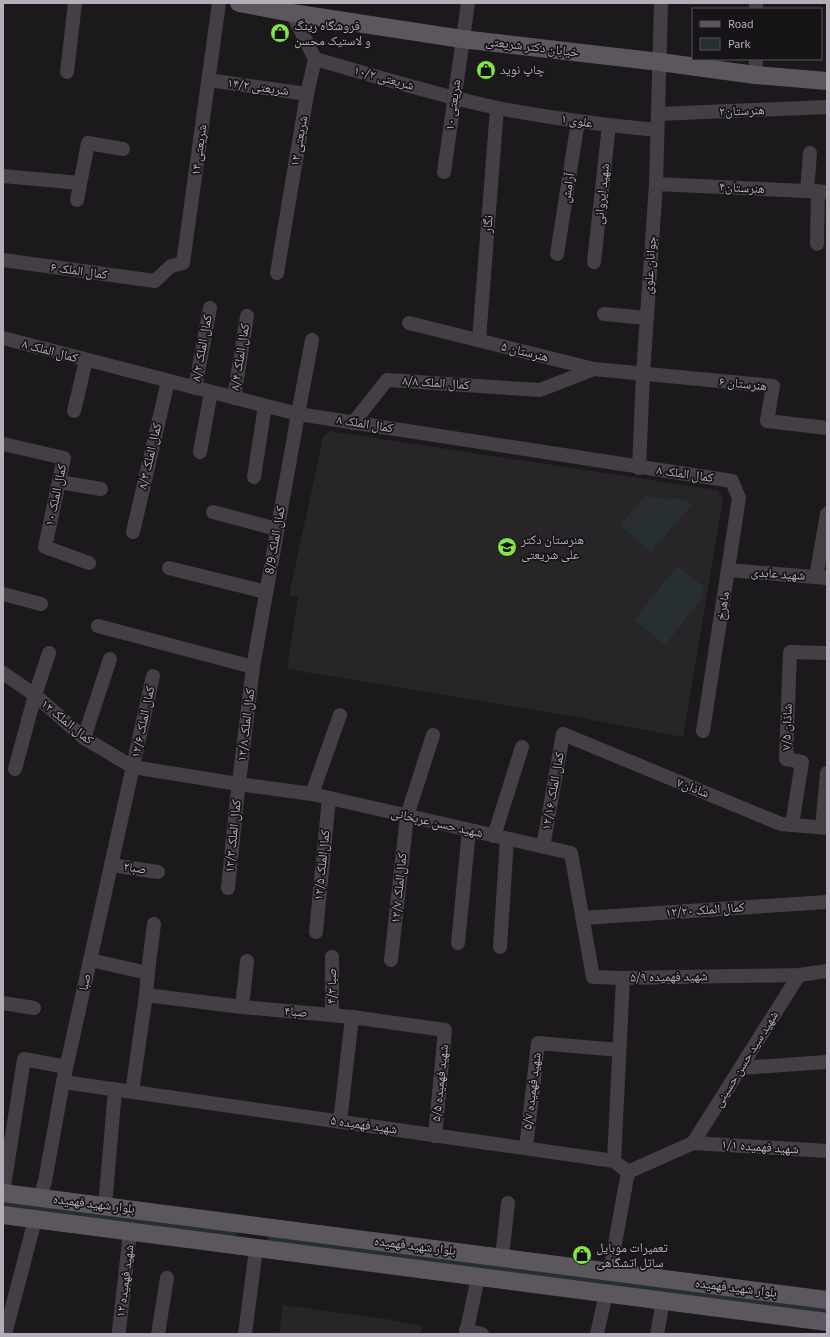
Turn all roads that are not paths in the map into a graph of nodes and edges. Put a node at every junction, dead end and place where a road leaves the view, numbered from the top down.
1 (75, 3) edge
2 (219, 3) edge
3 (239, 3) edge
4 (468, 3) edge
5 (657, 4) edge
6 (266, 6) edge
7 (292, 13) junction
8 (462, 38) junction
9 (315, 59) junction
10 (660, 62) junction
11 (756, 67) edge
12 (67, 72) dead end
13 (208, 80) junction
14 (827, 81) edge
15 (307, 94) junction
16 (454, 97) junction
17 (827, 107) edge
18 (497, 108) junction
19 (658, 114) junction
20 (578, 121) junction
21 (609, 126) junction
22 (657, 130) junction
23 (123, 149) dead end
24 (810, 153) dead end
25 (444, 172) dead end
26 (3, 176) edge
27 (80, 183) junction
28 (656, 184) junction
29 (817, 191) edge
30 (77, 200) dead end
31 (817, 244) dead end
32 (557, 254) dead end
33 (3, 260) edge
34 (594, 262) dead end
35 (277, 273) dead end
36 (155, 281) joint
37 (210, 308) dead end
38 (604, 314) dead end
39 (247, 316) dead end
40 (647, 318) junction
41 (409, 323) dead end
42 (3, 338) edge
43 (312, 340) dead end
44 (479, 340) junction
45 (86, 360) junction
46 (594, 369) junction
47 (643, 374) junction
48 (168, 381) junction
49 (195, 388) junction
50 (211, 392) junction
51 (234, 398) junction
52 (265, 406) junction
53 (74, 411) dead end
54 (298, 414) junction
55 (353, 422) junction
56 (827, 428) edge
57 (3, 444) edge
58 (200, 452) dead end
59 (639, 468) junction
60 (254, 477) dead end
61 (732, 481) joint
62 (59, 482) junction
63 (101, 488) dead end
64 (213, 512) dead end
65 (827, 514) edge
66 (278, 529) junction
67 (133, 532) dead end
68 (89, 562) dead end
69 (169, 568) dead end
70 (728, 570) junction
71 (822, 577) edge
72 (266, 592) junction
73 (3, 594) edge
74 (41, 604) dead end
75 (98, 626) dead end
76 (48, 652) dead end
77 (827, 653) edge
78 (110, 659) dead end
79 (253, 667) junction
80 (3, 673) edge
81 (153, 676) dead end
82 (35, 695) junction
83 (340, 715) dead end
84 (703, 731) dead end
85 (563, 734) joint
86 (433, 735) dead end
87 (84, 738) junction
88 (522, 747) dead end
89 (133, 767) junction
90 (15, 769) dead end
91 (827, 773) edge
92 (238, 784) junction
93 (312, 794) junction
94 (329, 798) junction
95 (407, 816) junction
96 (792, 825) junction
97 (824, 828) edge
98 (469, 830) junction
99 (501, 837) junction
100 (543, 847) junction
101 (111, 865) junction
102 (158, 872) dead end
103 (228, 888) dead end
104 (827, 902) edge
105 (583, 918) junction
106 (154, 924) dead end
107 (316, 932) dead end
108 (458, 943) dead end
109 (500, 947) dead end
110 (332, 957) dead end
111 (90, 960) junction
112 (391, 960) dead end
113 (247, 961) dead end
114 (827, 971) edge
115 (148, 973) junction
116 (799, 975) junction
117 (623, 978) junction
118 (146, 995) junction
119 (3, 1002) edge
120 (242, 1007) junction
121 (34, 1008) dead end
122 (332, 1015) junction
123 (352, 1017) junction
124 (445, 1030) joint
125 (619, 1050) junction
126 (827, 1062) edge
127 (66, 1067) junction
128 (740, 1068) junction
129 (63, 1082) junction
130 (115, 1090) junction
131 (132, 1092) junction
132 (340, 1122) junction
133 (435, 1136) junction
134 (693, 1143) junction
135 (526, 1148) junction
136 (827, 1151) edge
137 (614, 1161) junction
138 (628, 1172) junction
139 (3, 1193) edge
140 (40, 1197) junction
141 (508, 1203) dead end
142 (105, 1206) junction
143 (3, 1215) edge
144 (35, 1220) junction
145 (130, 1232) junction
146 (256, 1249) junction
147 (502, 1257) junction
148 (610, 1272) junction
149 (478, 1277) junction
150 (166, 1278) dead end
151 (606, 1293) junction
152 (827, 1300) edge
153 (663, 1301) junction
154 (827, 1322) edge
155 (119, 1331) dead end
156 (466, 1332) edge
157 (6, 1334) edge
158 (158, 1334) edge
159 (245, 1334) edge
160 (482, 1334) edge
161 (597, 1334) edge
162 (657, 1334) edge

1 - 12 street
2 - 13 street, شریعتی ۱۴
3 - 6 main road, خیابان دکتر شریعتی
4 - 8 street, شریعتی ۱۰
5 - 10 street, جوانان علوی
6 - 7 main road, خیابان دکتر شریعتی
7 - 8 main road, خیابان دکتر شریعتی
7 - 9 street
8 - 10 main road, خیابان دکتر شریعتی
8 - 16 street, شریعتی ۱۰
9 - 15 street, شریعتی ۱۲
9 - 16 street, شریعتی ۱۰/۲
10 - 11 main road, خیابان دکتر شریعتی
10 - 19 street, جوانان علوی
11 - 14 main road, خیابان دکتر شریعتی
13 - 15 street, شریعتی ۱۴/۲
13 - 36 street, شریعتی ۱۴
15 - 35 street, شریعتی ۱۲
16 - 18 street, شریعتی ۱۰/۲
16 - 25 street, شریعتی ۱۰
17 - 19 street, هنرستان۲
18 - 20 street, علوی ۱
18 - 44 street, نگار
19 - 22 street, جوانان علوی
20 - 21 street, علوی ۱
20 - 32 street, آرامش
21 - 22 street, علوی ۱
21 - 34 street, شهید ایروانی
22 - 28 street, جوانان علوی
23 - 27 street
24 - 29 street
26 - 27 street
27 - 30 street
28 - 29 street, هنرستان۴
28 - 40 street, جوانان علوی
29 - 31 street
33 - 36 street, کمال الملک ۶
37 - 49 street, کمال الملک ۸/۲
38 - 40 street
39 - 51 street, کمال الملک ۸/۴
40 - 47 street, جوانان علوی
41 - 44 street, هنرستان ۵
42 - 45 street, کمال الملک ۸
43 - 54 street, کمال الملک 8/9
44 - 46 street, هنرستان ۵
45 - 48 street, کمال الملک ۸
45 - 53 street
46 - 47 street, هنرستان ۵
46 - 55 street, کمال الملک ۸/۸
47 - 56 street, هنرستان ۶
47 - 59 street, جوانان علوی
48 - 49 street, کمال الملک ۸
48 - 67 street, کمال الملک ۸/۳
49 - 50 street, کمال الملک ۸
50 - 51 street, کمال الملک ۸
50 - 58 street
51 - 52 street, کمال الملک ۸
52 - 54 street, کمال الملک ۸
52 - 60 street
54 - 55 street, کمال الملک ۸
54 - 66 street, کمال الملک 8/9
55 - 59 street, کمال الملک ۸
57 - 62 street, کمال الملک ۱۰
59 - 61 street, کمال الملک ۸
61 - 70 street, ماهرخ
62 - 63 street
62 - 68 street, کمال الملک ۱۰
64 - 66 street
65 - 71 street
66 - 72 street, کمال الملک 8/9
69 - 72 street
70 - 71 street, شهید عابدی
70 - 84 street, ماهرخ
72 - 79 street, کمال الملک 8/9
73 - 74 street
75 - 79 street
76 - 82 street
77 - 96 street, شاذان ۷/۵
78 - 87 street
79 - 92 street, کمال الملک ۱۲/۸
80 - 82 street, کمال الملک ۱۲
81 - 89 street, کمال الملک ۱۲/۶
82 - 87 street, کمال الملک ۱۲
82 - 90 street
83 - 93 street
85 - 96 street, شاذان۷
85 - 100 street, کمال الملک ۱۲/۱۶
86 - 95 street, کمال‌الملک ۱۲/۷
87 - 89 street, کمال الملک ۱۲
88 - 99 street
89 - 92 street, شهید حسن عربخانی
89 - 101 street, صبا
91 - 97 street
92 - 93 street, شهید حسن عربخانی
92 - 103 street, کمال الملک ۱۲/۳
93 - 94 street, شهید حسن عربخانی
94 - 95 street, شهید حسن عربخانی
94 - 107 street, کمال‌الملک ۱۲/۵
95 - 98 street, شهید حسن عربخانی
95 - 112 street, کمال‌الملک ۱۲/۷
96 - 97 street, شاذان۷
98 - 99 street, شهید حسن عربخانی
98 - 108 street
99 - 100 street, شهید حسن عربخانی
99 - 109 street
100 - 105 street, شهید حسن عربخانی
101 - 102 street, صبا۲
101 - 111 street, صبا
104 - 105 street, کمال الملک ۱۲/۲۰
105 - 117 street
106 - 115 street
110 - 122 street, صبا ۴/۳
111 - 115 street
111 - 127 street, صبا
113 - 120 street
114 - 116 street, شهید فهمیده ۵/۹
115 - 118 street
116 - 117 street, شهید فهمیده ۵/۹
116 - 128 street, شهید سید حسن حسینی
117 - 125 street, شهید فهمیده ۵/۹
118 - 120 street, صبا۴
118 - 131 street
119 - 121 street
120 - 122 street, صبا۴
122 - 123 street, صبا۴
123 - 124 street, صبا۴
123 - 132 street
124 - 133 street, شهید فهمیده ۵/۵
125 - 135 street, شهید فهمیده ۵/۷
125 - 137 street, شهید فهمیده ۵/۹
126 - 128 street
127 - 129 street, صبا
127 - 139 street
128 - 134 street, شهید سید حسن حسینی
129 - 130 street, شهید فهمیده ۵
129 - 140 street, صبا
130 - 131 street, شهید فهمیده ۵
130 - 142 street
131 - 132 street, شهید فهمیده ۵
132 - 133 street, شهید فهمیده ۵
133 - 135 street, شهید فهمیده ۵
134 - 136 street, شهید فهمیده ۱/۱
134 - 138 street
135 - 137 street, شهید فهمیده ۵
137 - 138 street
138 - 148 street
139 - 140 main road, بلوار شهید فهمیده
140 - 142 main road, بلوار شهید فهمیده
141 - 147 street
142 - 147 main road, بلوار شهید فهمیده
143 - 144 main road, بلوار شهید فهمیده
144 - 145 main road, بلوار شهید فهمیده
144 - 157 street
145 - 146 main road, بلوار شهید فهمیده
145 - 155 street, شهید فهمیده ۱۲
146 - 149 main road, بلوار شهید فهمیده
146 - 159 street
147 - 148 main road, بلوار شهید فهمیده
148 - 152 main road, بلوار شهید فهمیده
149 - 151 main road, بلوار شهید فهمیده
149 - 156 street
150 - 158 street
151 - 153 main road, بلوار شهید فهمیده
151 - 161 street
153 - 154 main road, بلوار شهید فهمیده
153 - 162 street
156 - 160 street

